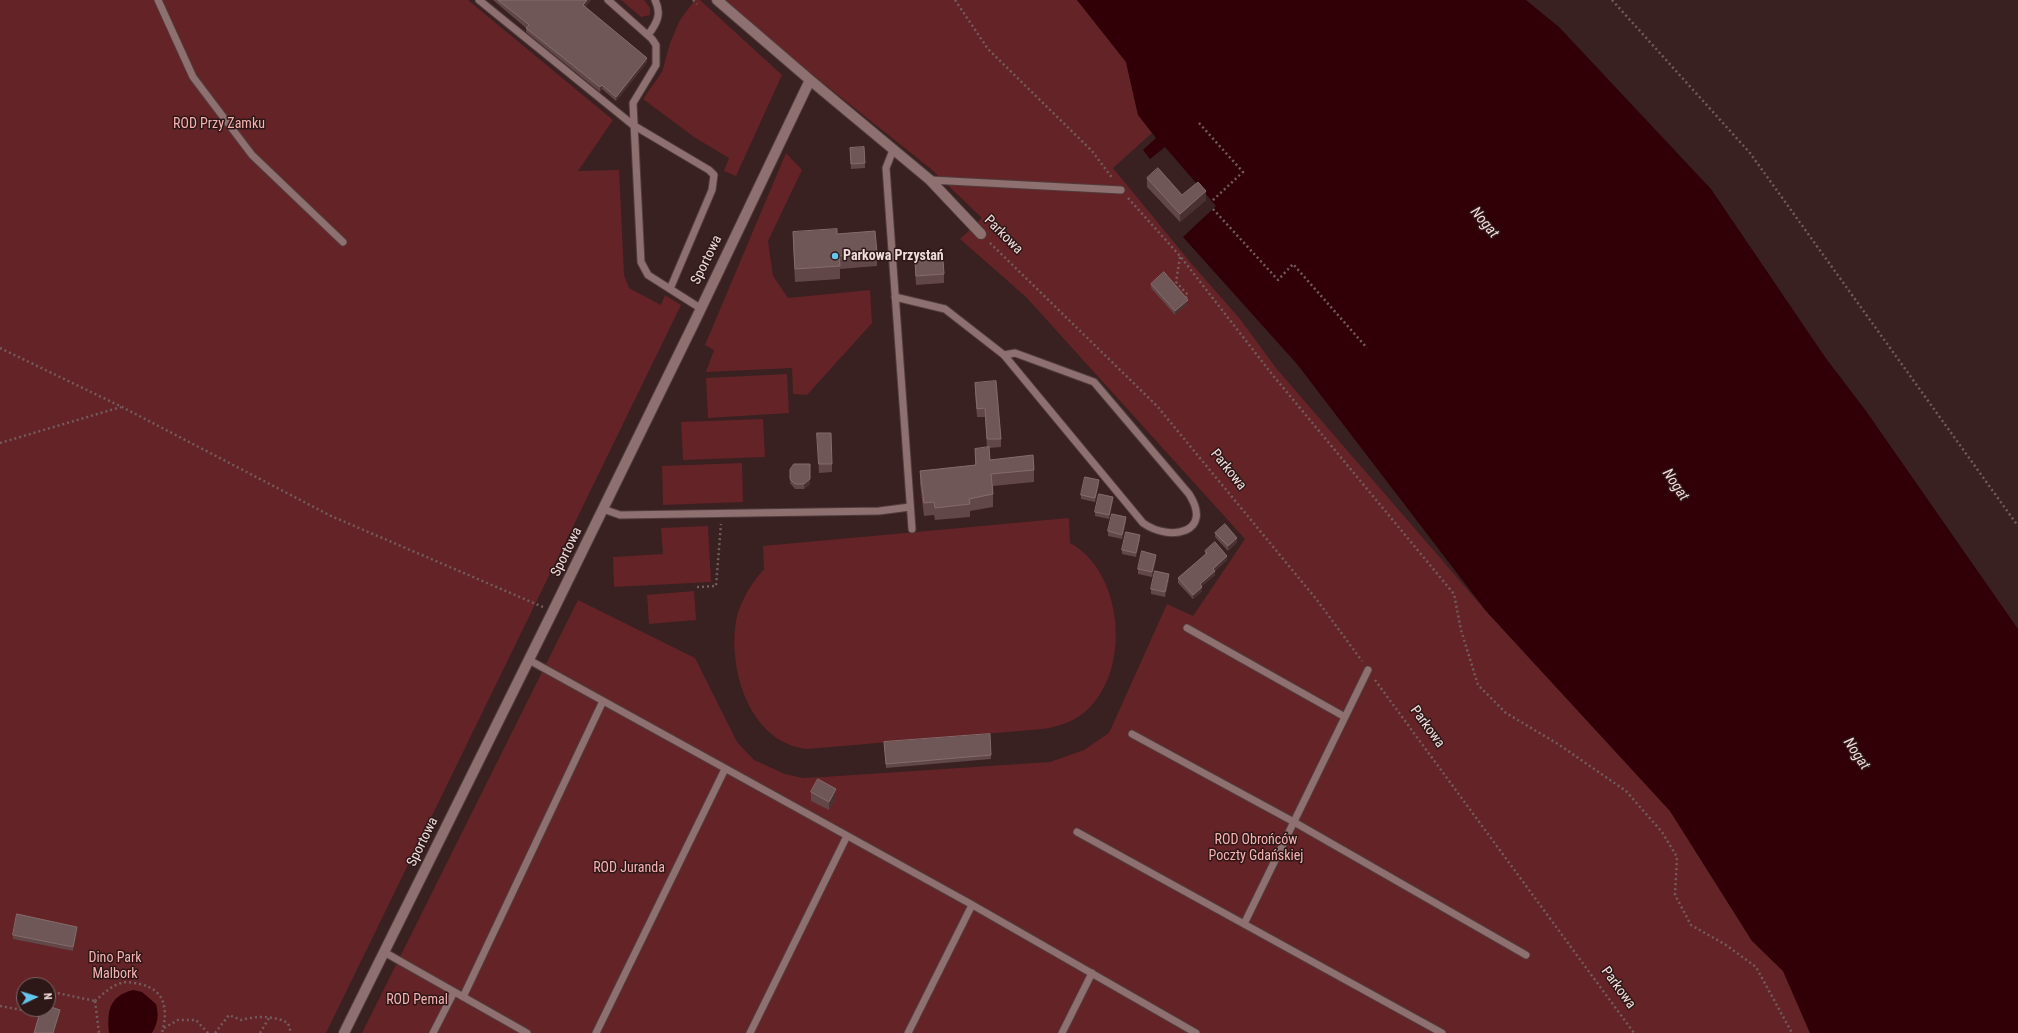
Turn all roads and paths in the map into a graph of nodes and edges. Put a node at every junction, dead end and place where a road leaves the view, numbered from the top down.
1 (158, 0) edge
2 (479, 0) edge
3 (608, 0) edge
4 (655, 0) edge
5 (693, 0) edge
6 (717, 0) edge
7 (954, 0) edge
8 (1612, 0) edge
9 (697, 4) dead end
10 (648, 35) junction
11 (810, 80) junction
12 (1199, 123) dead end
13 (634, 125) junction
14 (893, 150) junction
15 (930, 180) junction
16 (1121, 190) junction
17 (1212, 201) dead end
18 (1213, 209) dead end
19 (981, 234) joint
20 (343, 242) dead end
21 (1180, 256) junction
22 (670, 289) junction
23 (895, 297) junction
24 (1185, 299) edge
25 (700, 308) junction
26 (0, 348) edge
27 (1367, 348) dead end
28 (1004, 355) junction
29 (122, 407) junction
30 (0, 443) edge
31 (910, 507) junction
32 (603, 509) junction
33 (722, 513) junction
34 (2018, 526) edge
35 (912, 529) dead end
36 (696, 587) dead end
37 (553, 611) junction
38 (1187, 628) dead end
39 (529, 660) junction
40 (1368, 670) junction
41 (602, 701) junction
42 (1345, 716) junction
43 (1132, 734) dead end
44 (725, 769) junction
45 (1294, 822) junction
46 (1077, 832) dead end
47 (847, 836) junction
48 (972, 905) junction
49 (1244, 924) junction
50 (384, 952) junction
51 (1526, 955) dead end
52 (1092, 973) junction
53 (454, 992) junction
54 (56, 993) edge
55 (463, 997) junction
56 (95, 1001) junction
57 (0, 1006) edge
58 (16, 1009) edge
59 (269, 1018) junction
60 (163, 1028) junction
61 (99, 1033) edge
62 (162, 1033) edge
63 (208, 1033) edge
64 (215, 1033) edge
65 (260, 1033) edge
66 (291, 1033) edge
67 (344, 1033) edge
68 (433, 1033) edge
69 (527, 1033) edge
70 (596, 1033) edge
71 (750, 1033) edge
72 (908, 1033) edge
73 (1062, 1033) edge
74 (1196, 1033) edge
75 (1442, 1033) edge
76 (1634, 1033) edge
77 (1792, 1033) edge

1 - 20 lane
2 - 13 lane
3 - 10 lane
4 - 10 lane
5 - 9 path
6 - 11 street, Parkowa
7 - 16 path
8 - 34 path
10 - 13 lane
11 - 14 street, Parkowa
11 - 25 street, Sportowa
12 - 17 path
13 - 22 lane
13 - 22 lane
14 - 15 street, Parkowa
14 - 23 lane
15 - 16 lane
15 - 19 street, Parkowa
16 - 21 path
18 - 27 path
19 - 40 path, Parkowa
21 - 24 path
21 - 77 path
22 - 25 lane
23 - 28 lane
23 - 31 lane
25 - 32 street, Sportowa
26 - 29 path
28 - 28 lane
29 - 30 path
29 - 37 path
31 - 33 lane
31 - 35 lane
32 - 33 lane
32 - 37 street, Sportowa
33 - 36 path
37 - 39 street, Sportowa
38 - 42 lane
39 - 41 lane
39 - 50 street, Sportowa
40 - 42 lane
40 - 76 path, Parkowa
41 - 44 lane
41 - 55 lane
42 - 45 lane
43 - 45 lane
44 - 47 lane
44 - 70 lane
45 - 49 lane
45 - 51 lane
46 - 49 lane
47 - 48 lane
47 - 71 lane
48 - 52 lane
48 - 72 lane
49 - 75 lane
50 - 53 lane
50 - 67 street, Sportowa
52 - 73 lane
52 - 74 lane
53 - 55 lane
53 - 68 lane
54 - 56 path
55 - 69 lane
56 - 60 path
56 - 61 path
57 - 58 path
59 - 64 path
59 - 65 path
59 - 66 path
60 - 62 path
60 - 63 path

